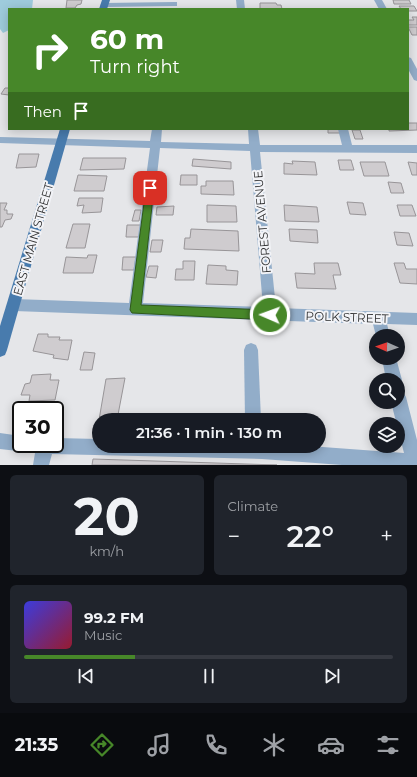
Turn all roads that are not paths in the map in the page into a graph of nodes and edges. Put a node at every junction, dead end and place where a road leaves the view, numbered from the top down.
1 (104, 4) edge
2 (174, 4) dead end
3 (409, 62) edge
4 (417, 78) edge
5 (66, 130) edge
6 (157, 130) edge
7 (253, 130) edge
8 (343, 130) edge
9 (0, 140) edge
10 (62, 141) junction
11 (155, 144) junction
12 (255, 148) junction
13 (348, 148) junction
14 (417, 149) edge
15 (14, 305) junction
16 (135, 310) junction
17 (270, 315) junction
18 (379, 319) junction
19 (417, 319) edge
20 (381, 329) edge
21 (0, 350) edge
22 (251, 350) dead end
23 (401, 409) edge
24 (253, 413) edge
25 (0, 441) edge
26 (12, 443) edge
27 (64, 446) edge
28 (92, 447) edge
29 (43, 453) edge
30 (304, 453) edge
31 (415, 462) edge
32 (40, 465) edge

1 - 2 street
3 - 4 street
5 - 10 main road, EAST MAIN STREET
6 - 11 street
7 - 12 street, FOREST AVENUE
8 - 13 street
9 - 10 street
10 - 11 street
10 - 15 main road, EAST MAIN STREET
11 - 12 street
11 - 16 street
12 - 13 street
12 - 17 street, FOREST AVENUE
13 - 14 street
15 - 16 street, POLK STREET
15 - 21 main road, EAST MAIN STREET
16 - 17 street, POLK STREET
17 - 18 street, POLK STREET
18 - 19 street, POLK STREET
18 - 20 street
22 - 24 street
23 - 31 street
25 - 26 street
27 - 28 street
29 - 32 street
30 - 31 street

